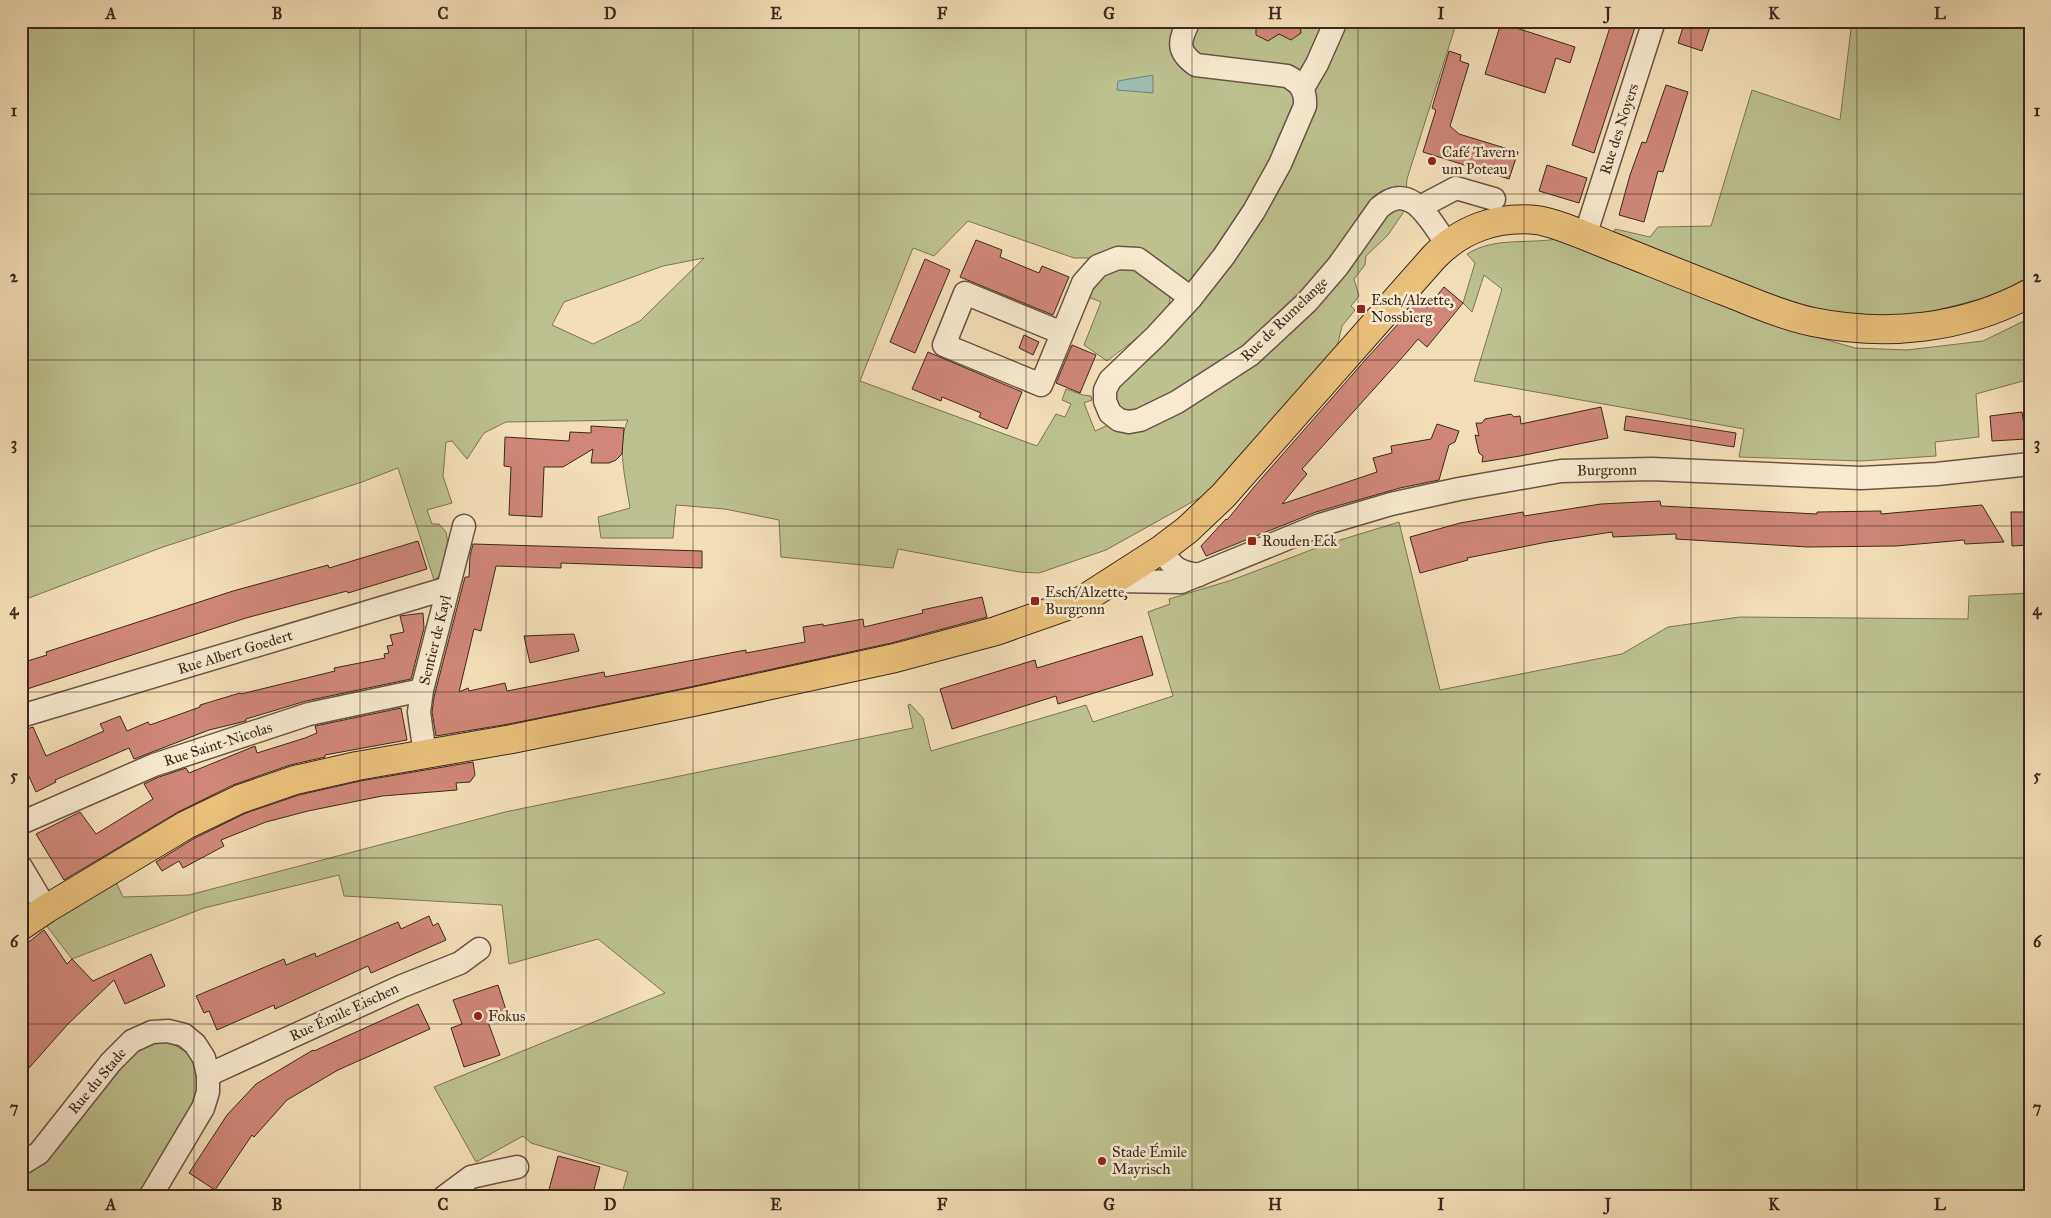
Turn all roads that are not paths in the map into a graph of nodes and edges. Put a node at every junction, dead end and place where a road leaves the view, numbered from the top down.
1 (1189, 21) edge
2 (1336, 21) edge
3 (1654, 21) edge
4 (1302, 88) junction
5 (1494, 199) dead end
6 (1420, 207) junction
7 (1585, 236) junction
8 (1447, 244) junction
9 (2030, 293) edge
10 (1191, 298) junction
11 (1062, 333) junction
12 (2030, 464) edge
13 (464, 526) dead end
14 (1156, 553) junction
15 (1199, 575) junction
16 (1115, 581) junction
17 (1164, 583) junction
18 (448, 588) junction
19 (422, 690) junction
20 (21, 716) edge
21 (425, 755) junction
22 (21, 823) edge
23 (21, 867) edge
24 (46, 909) junction
25 (21, 926) edge
26 (479, 949) dead end
27 (208, 1075) junction
28 (21, 1164) edge
29 (517, 1167) dead end
30 (150, 1197) edge
31 (444, 1197) edge

1 - 4 street
2 - 4 street
3 - 7 street, Rue des Noyers
4 - 10 street, Rue de Rumelange
5 - 6 street
6 - 8 street
6 - 10 street, Rue de Rumelange
7 - 8 main road
7 - 9 main road
8 - 14 main road
10 - 11 street
11 - 11 street
12 - 15 street, Burgronn
13 - 18 street, Sentier de Kayl
14 - 15 street
14 - 16 main road
14 - 17 street
15 - 17 street, Burgronn
16 - 17 street, Burgronn
16 - 21 main road
18 - 19 street, Sentier de Kayl
18 - 20 street, Rue Albert Goedert
19 - 21 street, Sentier de Kayl
19 - 22 street, Rue Saint-Nicolas
21 - 24 main road
23 - 24 street
24 - 25 main road
26 - 27 street, Rue Émile Eischen
27 - 28 street, Rue du Stade
27 - 30 street, Rue du Stade
29 - 31 street

